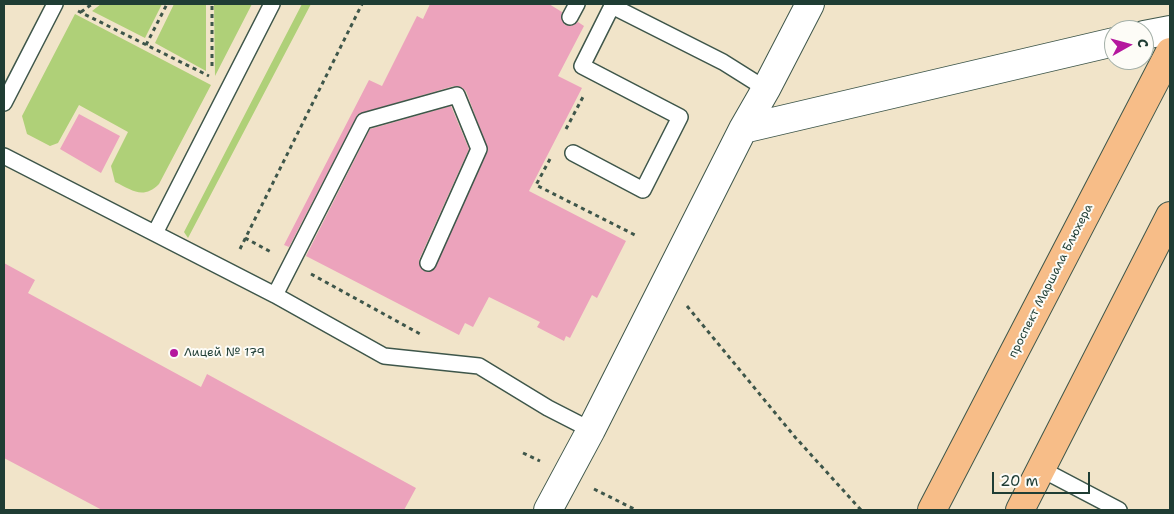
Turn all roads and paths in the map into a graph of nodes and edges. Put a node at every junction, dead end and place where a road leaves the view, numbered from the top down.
1 (55, 4) edge
2 (92, 4) edge
3 (167, 4) edge
4 (212, 4) edge
5 (272, 4) edge
6 (362, 4) edge
7 (808, 4) edge
8 (611, 5) edge
9 (72, 8) dead end
10 (81, 12) junction
11 (1170, 30) edge
12 (1154, 34) edge
13 (1104, 44) edge
14 (146, 45) junction
15 (1170, 52) edge
16 (766, 90) junction
17 (4, 103) edge
18 (743, 129) junction
19 (573, 154) dead end
20 (4, 156) edge
21 (1170, 216) edge
22 (154, 233) junction
23 (245, 238) junction
24 (279, 257) dead end
25 (428, 263) dead end
26 (229, 271) junction
27 (305, 271) dead end
28 (667, 280) junction
29 (275, 295) junction
30 (426, 336) dead end
31 (591, 430) junction
32 (1041, 469) junction
33 (548, 510) edge
34 (861, 510) edge
35 (932, 510) edge
36 (1020, 510) edge
37 (1119, 510) edge

1 - 17 lane
2 - 10 path
3 - 14 path
4 - 14 path
5 - 22 lane
6 - 23 path
7 - 16 street
8 - 16 lane
8 - 19 lane
9 - 10 path
10 - 14 path
11 - 12 street
13 - 18 street
15 - 35 main road, проспект Маршала Блюхера
16 - 18 street
18 - 28 street
20 - 22 lane
21 - 32 main road
22 - 26 lane
23 - 24 path
23 - 26 path
25 - 29 lane
26 - 29 lane
27 - 30 path
28 - 31 street
28 - 34 path
29 - 31 lane
31 - 33 street
32 - 36 main road
32 - 37 lane

